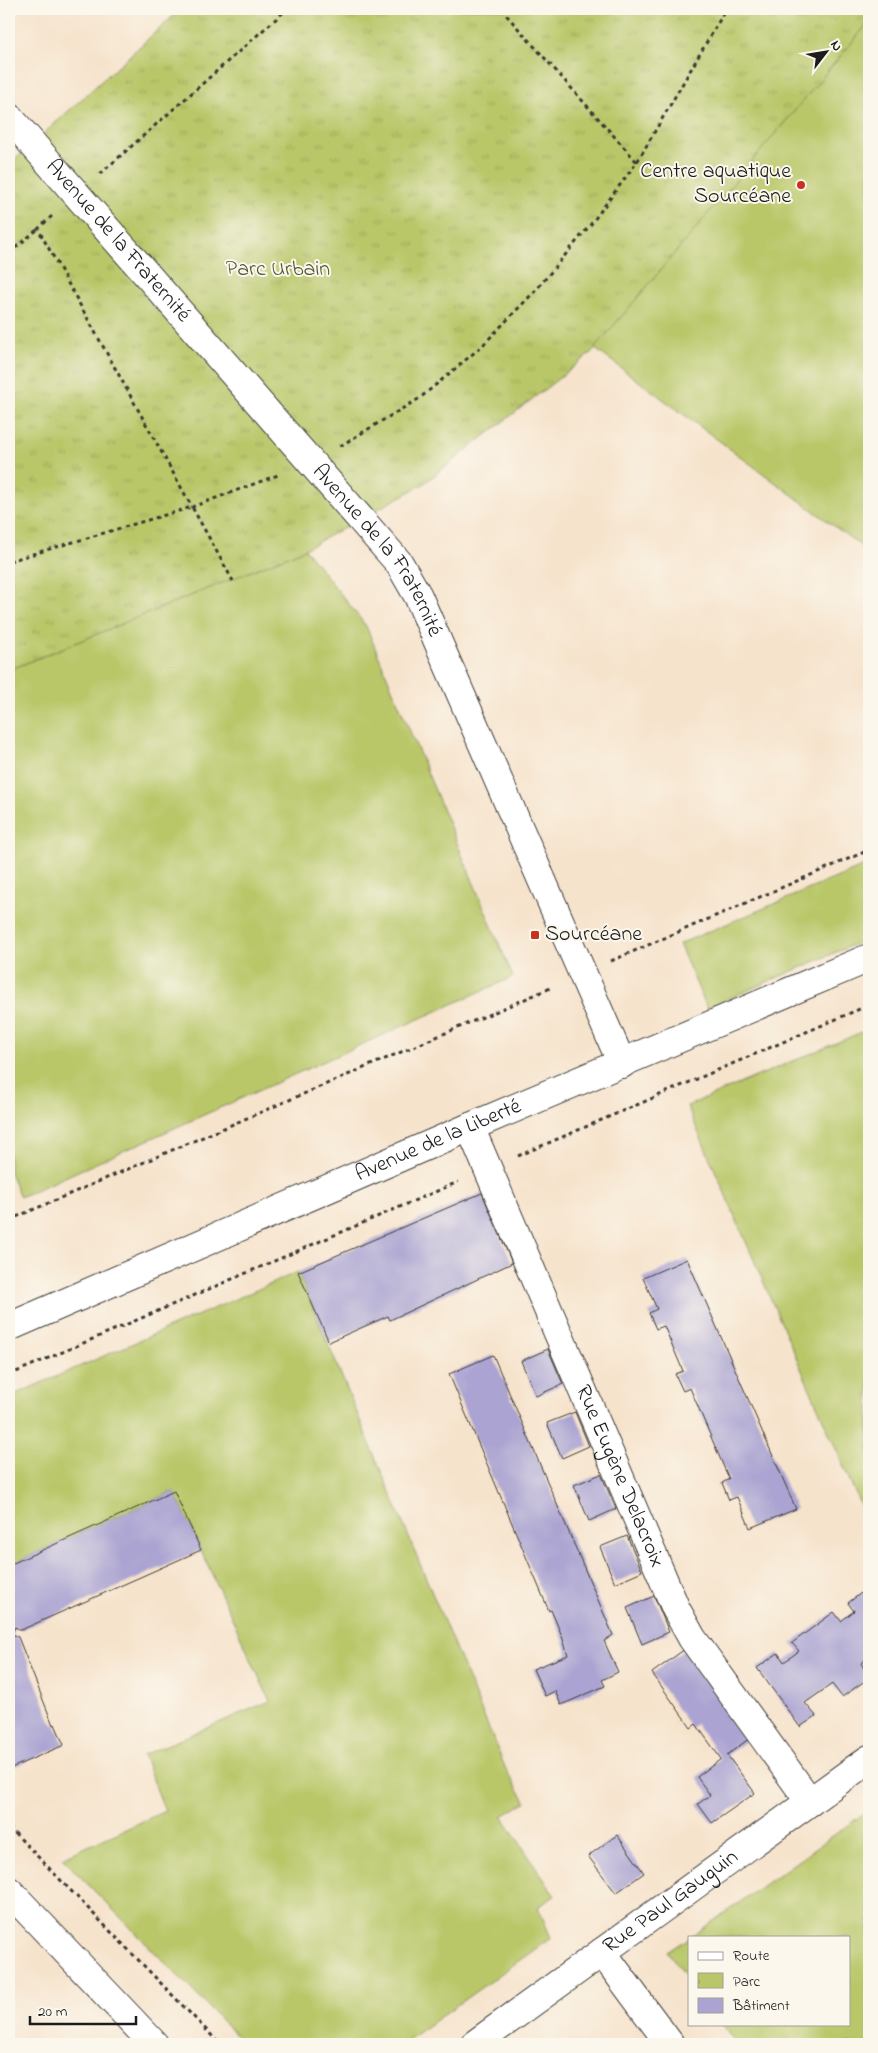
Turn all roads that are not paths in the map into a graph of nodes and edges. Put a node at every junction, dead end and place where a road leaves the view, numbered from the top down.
1 (9, 118) edge
2 (869, 958) edge
3 (622, 1064) junction
4 (470, 1127) junction
5 (9, 1327) edge
6 (869, 1759) edge
7 (810, 1802) junction
8 (9, 1891) edge
9 (602, 1952) junction
10 (154, 2044) edge
11 (475, 2044) edge
12 (670, 2044) edge

1 - 3 street, Avenue de la Fraternité
2 - 3 street, Avenue de la Liberté
3 - 4 street, Avenue de la Liberté
4 - 5 street, Avenue de la Liberté
4 - 7 street, Rue Eugène Delacroix
6 - 7 street, Rue Paul Gauguin
7 - 9 street, Rue Paul Gauguin
8 - 10 street
9 - 11 street, Rue Paul Gauguin
9 - 12 street

